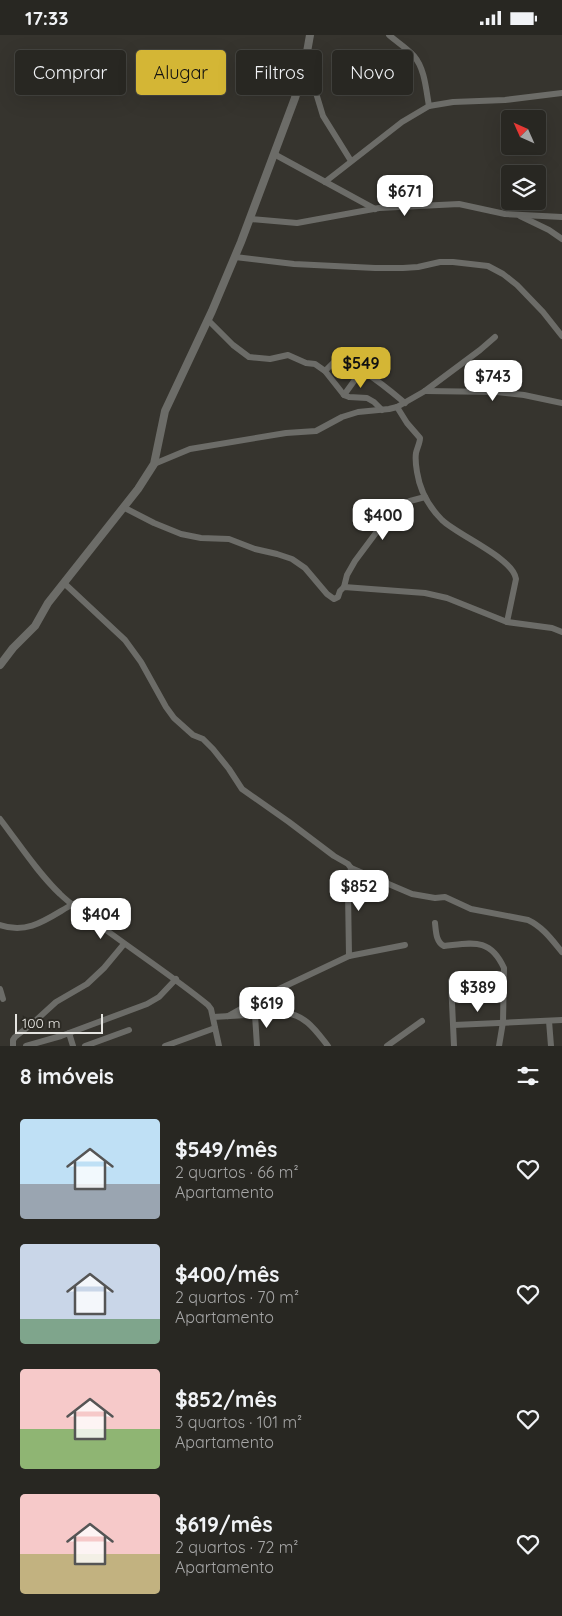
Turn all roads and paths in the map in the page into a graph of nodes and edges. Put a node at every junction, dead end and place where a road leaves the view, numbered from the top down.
1 (310, 35) edge
2 (388, 35) edge
3 (308, 50) edge
4 (562, 93) edge
5 (296, 95) edge
6 (317, 95) edge
7 (429, 106) junction
8 (274, 154) junction
9 (351, 161) junction
10 (325, 182) junction
11 (375, 209) junction
12 (517, 215) junction
13 (562, 217) edge
14 (250, 219) junction
15 (562, 239) edge
16 (235, 257) junction
17 (208, 320) junction
18 (562, 336) edge
19 (495, 337) dead end
20 (362, 370) junction
21 (325, 371) junction
22 (425, 391) junction
23 (344, 395) junction
24 (405, 403) junction
25 (562, 403) edge
26 (397, 407) junction
27 (382, 410) junction
28 (154, 464) junction
29 (425, 497) junction
30 (123, 507) junction
31 (64, 583) junction
32 (344, 587) junction
33 (507, 622) junction
34 (562, 627) edge
35 (552, 628) junction
36 (562, 632) edge
37 (0, 665) edge
38 (0, 819) edge
39 (351, 868) junction
40 (73, 904) junction
41 (435, 923) dead end
42 (0, 925) edge
43 (124, 944) junction
44 (405, 945) dead end
45 (562, 952) edge
46 (349, 956) junction
47 (176, 979) junction
48 (451, 981) dead end
49 (0, 989) edge
50 (3, 999) dead end
51 (254, 1015) junction
52 (228, 1016) junction
53 (213, 1017) junction
54 (562, 1020) edge
55 (422, 1021) dead end
56 (549, 1021) junction
57 (503, 1022) junction
58 (454, 1025) junction
59 (215, 1028) junction
60 (129, 1030) dead end
61 (69, 1033) junction
62 (39, 1044) edge
63 (13, 1046) edge
64 (26, 1046) edge
65 (73, 1046) edge
66 (85, 1046) edge
67 (165, 1046) edge
68 (218, 1046) edge
69 (257, 1046) edge
70 (328, 1046) edge
71 (387, 1046) edge
72 (454, 1046) edge
73 (500, 1046) edge
74 (552, 1046) edge

1 - 3 street
2 - 7 street
4 - 7 street
5 - 8 street
6 - 9 street
7 - 9 street
8 - 10 street
8 - 14 street
9 - 10 street
10 - 11 street
11 - 12 street
11 - 14 street
12 - 13 street
12 - 15 street
14 - 16 street
16 - 17 street
16 - 18 street
17 - 21 street
17 - 28 street
19 - 22 street
20 - 21 street
20 - 23 street
20 - 24 street
21 - 23 street
22 - 24 street
22 - 25 street
23 - 27 street
24 - 26 street
26 - 27 street
26 - 29 street
27 - 28 street
28 - 30 street
29 - 32 street
29 - 33 street
30 - 31 street
30 - 32 street
31 - 37 street
31 - 39 street
32 - 33 street
33 - 35 street
34 - 35 street
35 - 36 street
38 - 40 street
39 - 45 street
39 - 46 street
40 - 42 street
40 - 43 street
41 - 57 street
43 - 47 street
43 - 63 street
44 - 46 street
46 - 52 street
47 - 53 street
47 - 61 street
48 - 58 street
49 - 50 street
51 - 52 street
51 - 69 street
51 - 70 street
52 - 53 street
53 - 59 street
54 - 56 street
55 - 71 street
56 - 57 street
56 - 74 street
57 - 58 street
57 - 73 street
58 - 72 street
59 - 67 street
59 - 68 street
60 - 66 street
61 - 62 street
61 - 65 street
62 - 64 street

